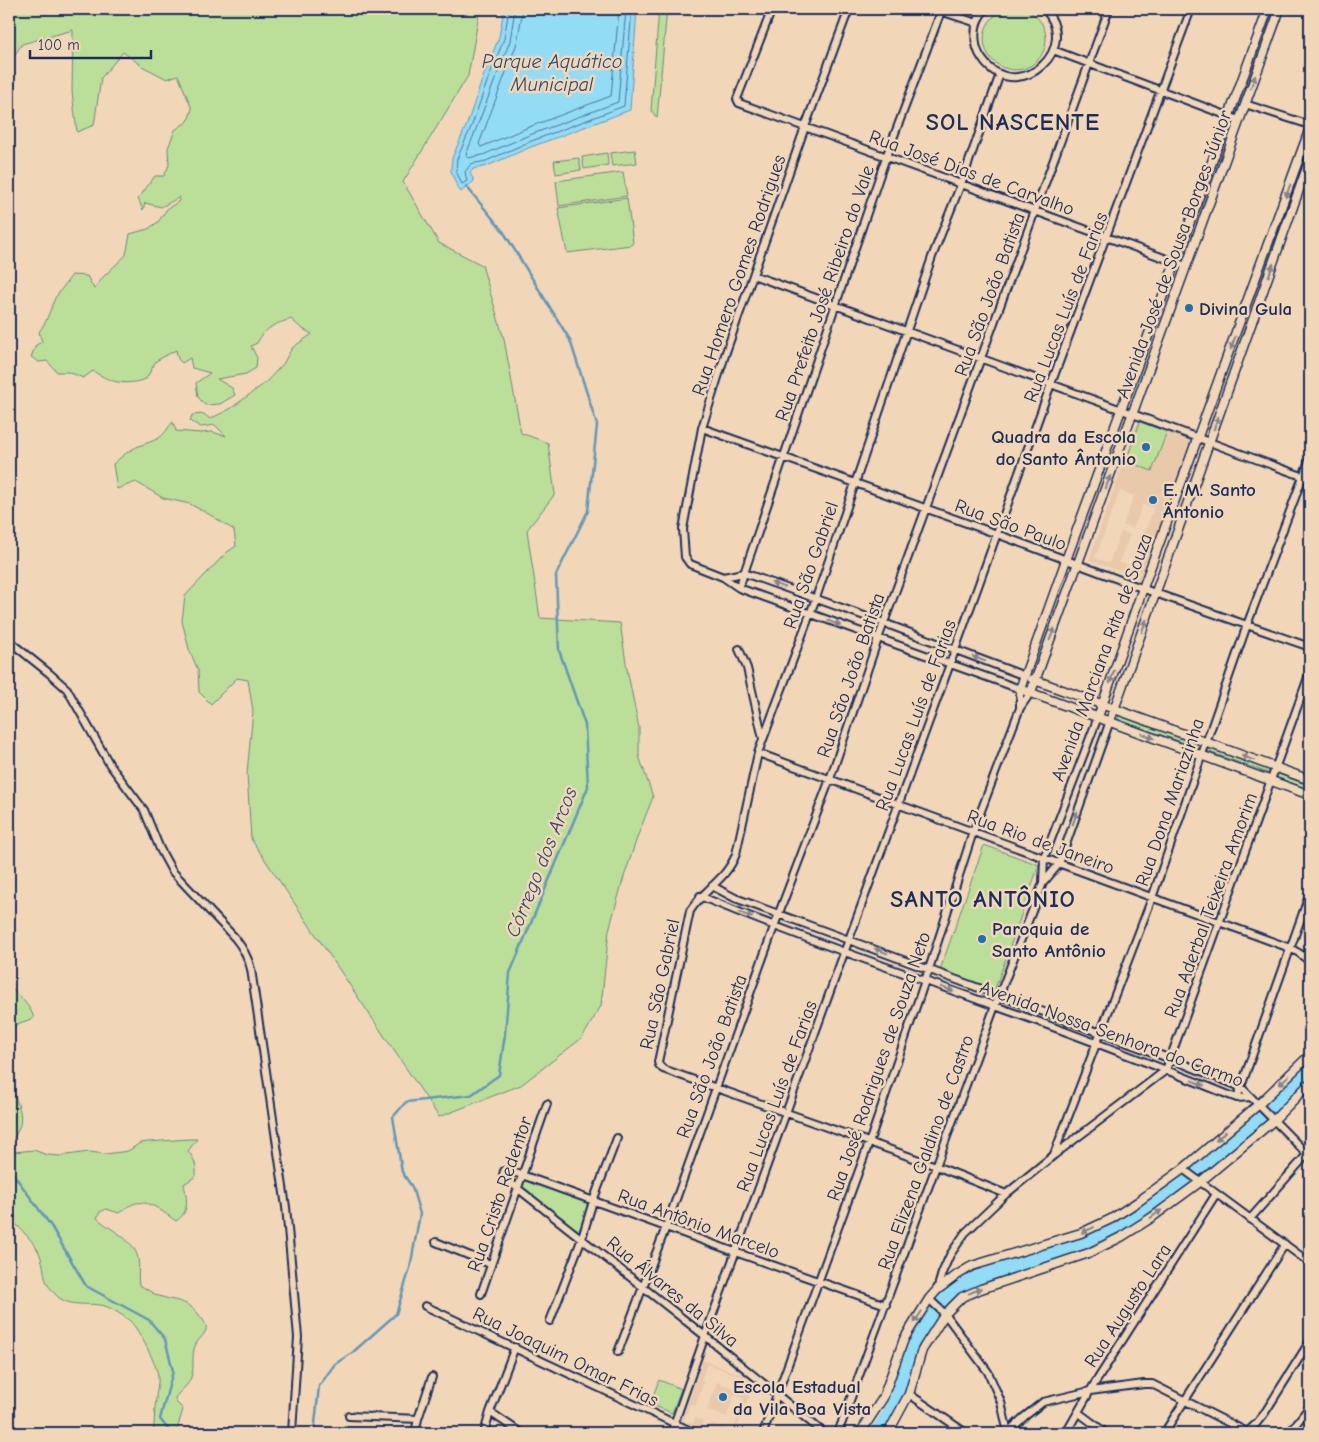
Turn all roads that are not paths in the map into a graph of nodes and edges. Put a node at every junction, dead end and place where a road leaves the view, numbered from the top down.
1 (772, 9) edge
2 (849, 9) edge
3 (986, 9) edge
4 (1044, 9) edge
5 (1109, 9) edge
6 (1191, 9) edge
7 (1268, 9) edge
8 (1280, 9) edge
9 (939, 10) edge
10 (977, 23) junction
11 (1053, 50) junction
12 (1089, 64) junction
13 (1000, 74) junction
14 (1161, 91) junction
15 (1245, 104) junction
16 (1229, 116) junction
17 (1240, 120) junction
18 (804, 127) junction
19 (1310, 127) edge
20 (886, 157) junction
21 (1310, 159) edge
22 (961, 184) junction
23 (1036, 211) junction
24 (1107, 237) junction
25 (1176, 262) junction
26 (1186, 266) junction
27 (753, 275) junction
28 (836, 306) junction
29 (907, 332) junction
30 (980, 359) junction
31 (1051, 384) junction
32 (1122, 410) junction
33 (1133, 414) junction
34 (702, 428) junction
35 (1198, 438) junction
36 (1209, 442) junction
37 (784, 458) junction
38 (1310, 458) edge
39 (1307, 477) edge
40 (855, 482) junction
41 (1180, 487) junction
42 (1192, 490) junction
43 (926, 509) junction
44 (997, 534) junction
45 (1066, 560) junction
46 (1078, 564) junction
47 (744, 573) junction
48 (723, 577) junction
49 (739, 588) junction
50 (1143, 588) junction
51 (1155, 593) junction
52 (816, 598) junction
53 (809, 614) junction
54 (884, 623) junction
55 (1246, 625) junction
56 (878, 639) junction
57 (9, 641) edge
58 (1310, 647) edge
59 (739, 648) dead end
60 (955, 650) junction
61 (950, 664) junction
62 (1310, 672) edge
63 (1025, 676) junction
64 (1035, 680) junction
65 (1020, 689) junction
66 (1031, 692) junction
67 (1103, 704) junction
68 (1020, 708) junction
69 (1114, 709) junction
70 (1098, 717) junction
71 (1110, 721) junction
72 (763, 741) junction
73 (1205, 742) junction
74 (758, 753) junction
75 (1200, 755) junction
76 (1276, 768) junction
77 (830, 779) junction
78 (1310, 780) edge
79 (1270, 781) junction
80 (1069, 795) junction
81 (1310, 795) edge
82 (1081, 799) junction
83 (898, 804) junction
84 (973, 832) junction
85 (1044, 858) junction
86 (1059, 864) junction
87 (1043, 883) junction
88 (712, 886) junction
89 (1310, 893) edge
90 (700, 896) junction
91 (1152, 898) junction
92 (779, 913) junction
93 (1219, 922) junction
94 (774, 925) junction
95 (850, 940) junction
96 (1290, 948) junction
97 (844, 953) junction
98 (1310, 962) edge
99 (928, 969) junction
100 (924, 981) junction
101 (999, 995) junction
102 (995, 1006) junction
103 (1100, 1033) junction
104 (1096, 1043) junction
105 (1310, 1056) edge
106 (1170, 1059) junction
107 (1166, 1070) junction
108 (1310, 1083) edge
109 (716, 1087) junction
110 (1241, 1087) junction
111 (1251, 1097) junction
112 (1237, 1098) junction
113 (547, 1104) dead end
114 (1259, 1106) junction
115 (786, 1113) junction
116 (1272, 1119) junction
117 (617, 1138) dead end
118 (869, 1143) junction
119 (1309, 1154) edge
120 (1054, 1155) junction
121 (936, 1166) junction
122 (1184, 1169) junction
123 (503, 1173) joint
124 (522, 1175) junction
125 (1199, 1181) junction
126 (518, 1188) junction
127 (1006, 1194) junction
128 (1216, 1194) junction
129 (593, 1201) junction
130 (1250, 1218) junction
131 (666, 1227) junction
132 (582, 1238) junction
133 (436, 1242) dead end
134 (1285, 1244) junction
135 (735, 1252) junction
136 (1310, 1263) edge
137 (490, 1264) junction
138 (819, 1281) junction
139 (643, 1287) junction
140 (937, 1290) junction
141 (481, 1294) dead end
142 (931, 1301) junction
143 (886, 1305) junction
144 (425, 1306) dead end
145 (944, 1312) junction
146 (550, 1321) dead end
147 (705, 1336) junction
148 (1310, 1341) edge
149 (515, 1347) junction
150 (618, 1352) dead end
151 (432, 1377) dead end
152 (1090, 1391) junction
153 (908, 1394) junction
154 (778, 1395) junction
155 (1185, 1400) junction
156 (1310, 1406) edge
157 (490, 1412) junction
158 (1078, 1413) junction
159 (349, 1416) dead end
160 (418, 1419) junction
161 (674, 1424) junction
162 (292, 1433) edge
163 (415, 1433) edge
164 (484, 1433) edge
165 (521, 1433) edge
166 (671, 1433) edge
167 (695, 1433) edge
168 (763, 1433) edge
169 (824, 1433) edge
170 (838, 1433) edge
171 (860, 1433) edge
172 (888, 1433) edge
173 (966, 1433) edge
174 (1008, 1433) edge
175 (1066, 1433) edge
176 (1106, 1433) edge
177 (1164, 1433) edge
178 (1247, 1433) edge
179 (1289, 1433) edge

1 - 18 street, Rua José Dias de Carvalho
2 - 18 street, Rua Homero Gomes Rodrigues
3 - 10 street
4 - 11 street
5 - 12 street, Rua São João Batista
6 - 14 street, Rua Lucas Luís de Farias
7 - 16 street, Avenida José de Sousa Borges Júnior
15 -> 8 street, Avenida José de Sousa Borges Júnior
9 - 10 street
9 - 20 street, Rua Prefeito José Ribeiro do Vale
10 - 13 street
11 - 12 street
11 - 13 street
12 - 14 street
12 - 23 street, Rua São João Batista
13 - 22 street, Rua São Gabriel
14 - 16 street
14 - 24 street, Rua Lucas Luís de Farias
15 - 17 street, Avenida José de Sousa Borges Júnior
15 - 19 street
16 - 17 street
16 - 25 street, Avenida José de Sousa Borges Júnior
17 - 26 street, Avenida José de Sousa Borges Júnior
18 - 20 street, Rua José Dias de Carvalho
18 - 27 street, Rua Homero Gomes Rodrigues
19 -> 35 street, Avenida Marciana Rita de Souza
20 - 22 street, Rua José Dias de Carvalho
20 - 28 street, Rua Prefeito José Ribeiro do Vale
36 -> 21 street, Avenida Marciana Rita de Souza
22 - 23 street, Rua José Dias de Carvalho
22 - 29 street, Rua São Gabriel
23 - 24 street, Rua José Dias de Carvalho
23 - 30 street, Rua São João Batista
24 - 25 street, Rua José Dias de Carvalho
24 - 31 street, Rua Lucas Luís de Farias
25 - 26 street, Rua José Dias de Carvalho
25 - 32 street, Avenida José de Sousa Borges Júnior
26 - 33 street, Avenida José de Sousa Borges Júnior
27 - 28 street
27 - 34 street, Rua Homero Gomes Rodrigues
28 - 29 street
28 - 37 street, Rua Prefeito José Ribeiro do Vale
29 - 30 street
29 - 40 street, Rua São Gabriel
30 - 31 street
30 - 43 street, Rua São João Batista
31 - 32 street
31 - 44 street, Rua Lucas Luís de Farias
32 - 33 street
32 - 45 street, Avenida José de Sousa Borges Júnior
33 - 35 street
46 -> 33 street, Avenida José de Sousa Borges Júnior
34 - 37 street, Rua São Paulo
34 - 48 street, Rua Homero Gomes Rodrigues
35 - 36 street
35 - 41 street, Avenida Marciana Rita de Souza
36 - 39 street
36 - 42 street, Avenida Marciana Rita de Souza
37 - 40 street, Rua São Paulo
37 - 47 street, Rua Prefeito José Ribeiro do Vale
38 - 39 street, Rua Dona Mariazinha
39 - 55 street, Rua Dona Mariazinha
40 - 43 street, Rua São Paulo
40 - 52 street, Rua São Gabriel
41 - 42 street
41 - 50 street, Avenida Marciana Rita de Souza
42 - 51 street, Avenida Marciana Rita de Souza
43 - 44 street, Rua São Paulo
43 - 54 street, Rua São João Batista
44 - 45 street, Rua São Paulo
44 - 60 street, Rua Lucas Luís de Farias
45 - 46 street, Rua São Paulo
45 - 63 street, Avenida José de Sousa Borges Júnior
46 - 50 street, Rua São Paulo
64 -> 46 street, Avenida José de Sousa Borges Júnior
47 - 48 street
47 - 49 street, Rua Prefeito José Ribeiro do Vale
52 -> 47 street
48 - 49 street
49 - 53 street
50 - 51 street, Rua São Paulo
50 -> 67 street, Avenida Marciana Rita de Souza
51 - 55 street, Rua São Paulo
69 -> 51 street, Avenida Marciana Rita de Souza
52 - 53 street, Rua São Gabriel
52 - 54 street
53 -> 56 street
53 - 72 street, Rua São Gabriel
54 - 56 street, Rua São João Batista
54 - 60 street
55 - 58 street, Rua São Paulo
55 - 73 street, Rua Dona Mariazinha
56 - 61 street
56 - 77 street, Rua São João Batista
57 - 162 street
59 - 72 street
60 - 61 street, Rua Lucas Luís de Farias
63 -> 60 street
61 - 65 street
61 - 83 street, Rua Lucas Luís de Farias
62 - 76 street, Rua Aderbal Teixeira Amorim
63 - 64 street
63 - 65 street, Avenida José de Sousa Borges Júnior
64 - 66 street, Avenida José de Sousa Borges Júnior
64 - 67 street
65 - 66 street
65 - 68 street, Rua José Rodrigues de Souza Neto
66 - 68 street, Rua José Rodrigues de Souza Neto
66 - 70 street
67 - 69 street
67 - 70 street, Avenida Marciana Rita de Souza
68 - 84 street, Rua José Rodrigues de Souza Neto
69 - 71 street, Avenida Marciana Rita de Souza
69 - 73 street
70 - 71 street
70 - 80 street, Avenida Marciana Rita de Souza
71 -> 75 street
71 - 82 street, Avenida Marciana Rita de Souza
72 - 74 street, Rua São Gabriel
73 - 75 street, Rua Dona Mariazinha
76 -> 73 street
74 - 77 street, Rua Rio de Janeiro
74 - 88 street, Rua São Gabriel
75 - 79 street
75 - 91 street, Rua Dona Mariazinha
76 - 78 street
76 - 79 street, Rua Aderbal Teixeira Amorim
77 - 83 street, Rua Rio de Janeiro
77 - 92 street, Rua São João Batista
79 - 81 street
79 - 93 street, Rua Aderbal Teixeira Amorim
80 - 82 street
80 - 85 street, Avenida Marciana Rita de Souza
86 -> 82 street, Avenida Marciana Rita de Souza
83 - 84 street, Rua Rio de Janeiro
83 - 95 street, Rua Lucas Luís de Farias
84 - 85 street, Rua Rio de Janeiro
84 - 99 street, Rua José Rodrigues de Souza Neto
85 - 86 street, Rua Rio de Janeiro
85 - 87 street, Rua Elizena Galdino de Castro
86 - 87 street, Rua Elizena Galdino de Castro
86 - 91 street, Rua Rio de Janeiro
87 - 101 street, Rua Elizena Galdino de Castro
88 - 90 street, Rua São Gabriel
88 - 92 street, Avenida Nossa Senhora do Carmo
89 - 96 street
90 -> 94 street, Avenida Nossa Senhora do Carmo
90 - 109 street, Rua São Gabriel
91 - 93 street, Rua Rio de Janeiro
91 - 103 street, Rua Dona Mariazinha
92 - 94 street, Rua São João Batista
92 - 95 street, Avenida Nossa Senhora do Carmo
93 - 96 street, Rua Rio de Janeiro
93 - 106 street, Rua Aderbal Teixeira Amorim
94 - 97 street, Avenida Nossa Senhora do Carmo
94 - 109 street, Rua São João Batista
95 - 97 street, Rua Lucas Luís de Farias
99 -> 95 street, Avenida Nossa Senhora do Carmo
96 - 98 street, Rua Rio de Janeiro
96 - 110 street
97 - 100 street, Avenida Nossa Senhora do Carmo
97 - 115 street, Rua Lucas Luís de Farias
99 - 100 street, Rua José Rodrigues de Souza Neto
99 - 101 street, Avenida Nossa Senhora do Carmo
100 -> 102 street, Avenida Nossa Senhora do Carmo
100 - 118 street, Rua José Rodrigues de Souza Neto
101 - 102 street, Rua Elizena Galdino de Castro
101 - 103 street, Avenida Nossa Senhora do Carmo
102 - 104 street, Avenida Nossa Senhora do Carmo
102 - 121 street, Rua Elizena Galdino de Castro
103 - 104 street, Rua Dona Mariazinha
103 - 106 street, Avenida Nossa Senhora do Carmo
104 - 107 street, Avenida Nossa Senhora do Carmo
104 - 120 street, Rua Dona Mariazinha
105 -> 114 street
106 - 107 street, Rua Aderbal Teixeira Amorim
106 - 110 street, Avenida Nossa Senhora do Carmo
107 -> 112 street, Avenida Nossa Senhora do Carmo
107 - 120 street
108 - 116 street
109 - 115 street
109 - 131 street, Rua São João Batista
110 - 111 street, Avenida Nossa Senhora do Carmo
110 - 112 street
111 - 112 street, Avenida Nossa Senhora do Carmo
111 - 114 street
113 - 124 street, Rua Cristo Redentor
114 - 116 street
114 -> 122 street
115 - 118 street
115 - 135 street, Rua Lucas Luís de Farias
116 - 119 street
116 - 125 street
117 - 129 street
118 - 121 street
118 - 138 street, Rua José Rodrigues de Souza Neto
119 - 130 street
120 - 127 street
121 - 127 street
121 - 143 street, Rua Elizena Galdino de Castro
122 - 125 street
122 -> 140 street
123 - 124 street, Rua Antônio Marcelo
123 - 126 street, Rua Álvares da Silva
124 - 126 street, Rua Cristo Redentor
124 - 129 street, Rua Antônio Marcelo
125 - 128 street
145 -> 125 street
126 - 132 street, Rua Álvares da Silva
126 - 137 street, Rua Cristo Redentor
127 - 140 street
128 - 130 street
128 - 152 street, Rua Augusto Lara
129 - 131 street, Rua Antônio Marcelo
129 - 132 street
130 - 134 street
131 - 135 street, Rua Antônio Marcelo
131 - 139 street, Rua São João Batista
132 - 139 street, Rua Álvares da Silva
132 - 146 street
133 - 137 street
134 - 136 street
134 - 155 street
135 - 138 street, Rua Antônio Marcelo
135 - 147 street, Rua Lucas Luís de Farias
137 - 141 street, Rua Cristo Redentor
138 - 143 street, Rua Antônio Marcelo
138 - 154 street, Rua José Rodrigues de Souza Neto
139 - 147 street, Rua Álvares da Silva
139 - 150 street, Rua São João Batista
140 - 142 street
142 - 145 street
142 -> 171 street
143 - 170 street, Rua Elizena Galdino de Castro
144 - 149 street, Rua Joaquim Omar Frias
145 - 153 street
145 - 174 street
147 - 154 street, Rua Álvares da Silva
147 - 161 street, Rua Lucas Luís de Farias
148 - 178 street
149 - 157 street
149 - 161 street, Rua Joaquim Omar Frias
151 - 160 street
152 - 155 street
152 - 158 street, Rua Augusto Lara
152 - 174 street
153 - 172 street
153 - 173 street
154 - 168 street, Rua José Rodrigues de Souza Neto
154 - 169 street, Rua Álvares da Silva
155 - 177 street
155 - 178 street
156 - 179 street
157 - 164 street
157 - 165 street
158 - 175 street, Rua Augusto Lara
158 - 176 street
159 - 160 street
160 - 163 street
161 - 166 street, Rua Lucas Luís de Farias
161 - 167 street, Rua Joaquim Omar Frias

